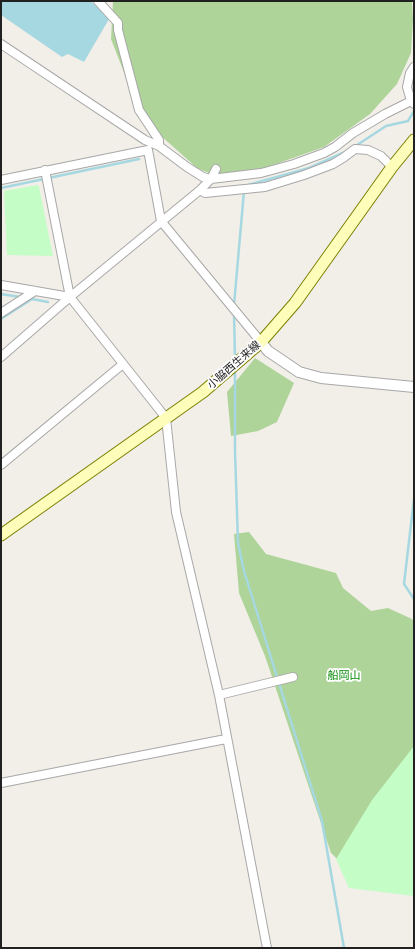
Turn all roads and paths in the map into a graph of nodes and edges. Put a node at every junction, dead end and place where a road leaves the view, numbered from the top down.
1 (98, 1) edge
2 (1, 44) edge
3 (414, 67) edge
4 (413, 103) edge
5 (414, 140) edge
6 (159, 146) junction
7 (148, 150) junction
8 (392, 167) junction
9 (216, 169) dead end
10 (45, 170) junction
11 (212, 179) junction
12 (1, 180) edge
13 (200, 190) junction
14 (162, 221) junction
15 (1, 285) edge
16 (35, 291) junction
17 (70, 297) junction
18 (1, 313) edge
19 (261, 342) junction
20 (1, 357) edge
21 (123, 364) junction
22 (414, 387) edge
23 (166, 418) junction
24 (1, 465) edge
25 (1, 535) edge
26 (293, 677) dead end
27 (219, 695) junction
28 (226, 739) junction
29 (1, 783) edge
30 (267, 948) edge

1 - 6 street
2 - 6 street
3 - 4 street
4 - 11 street
5 - 8 main road, 小脇西生来線
6 - 7 street
6 - 11 street
7 - 10 street
7 - 14 street
8 - 13 street
8 - 19 main road, 小脇西生来線
9 - 11 street
10 - 12 street
10 - 17 street
11 - 13 street
13 - 14 street
14 - 17 street
14 - 19 street
15 - 16 street
16 - 17 street
16 - 18 street
17 - 20 street
17 - 21 street
19 - 22 street
19 - 23 main road, 小脇西生来線
21 - 23 street
21 - 24 street
23 - 25 main road, 小脇西生来線
23 - 27 street
26 - 27 street
27 - 28 street
28 - 29 street
28 - 30 street

